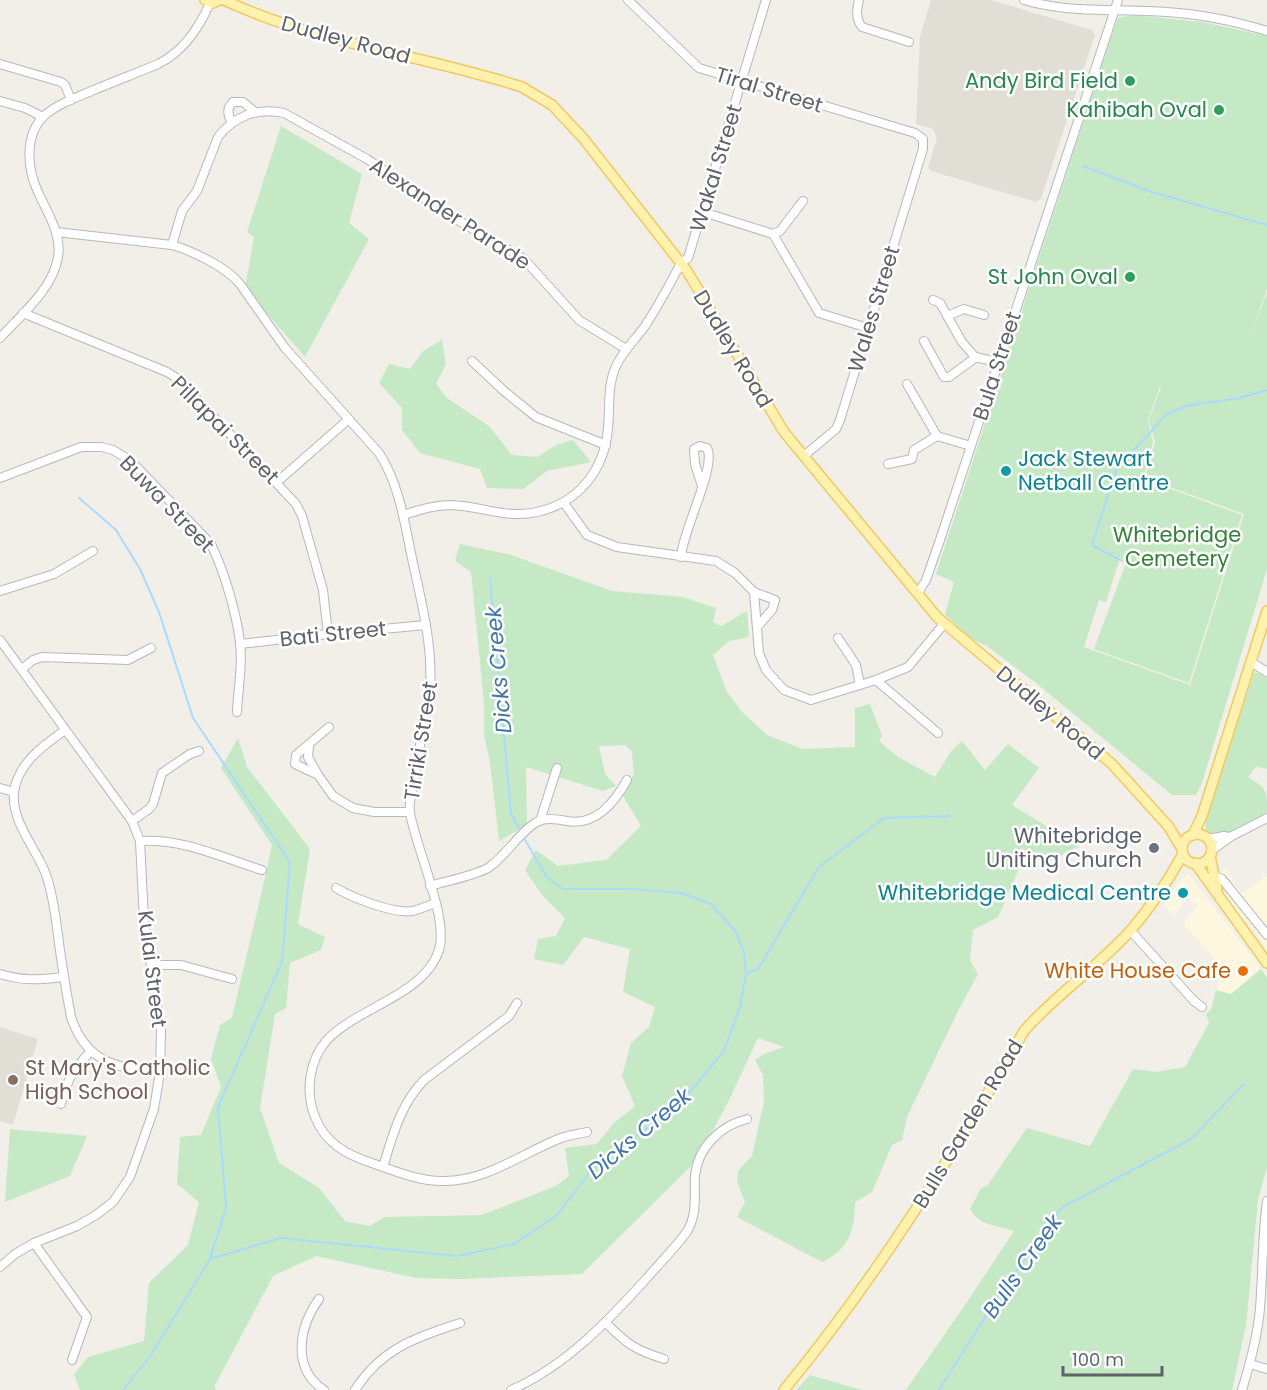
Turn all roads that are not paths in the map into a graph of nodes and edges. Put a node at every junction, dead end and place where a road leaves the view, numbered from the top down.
1 (224, 0) edge
2 (628, 0) edge
3 (766, 0) edge
4 (860, 0) edge
5 (1024, 0) edge
6 (1118, 0) edge
7 (211, 1) edge
8 (1114, 10) junction
9 (1267, 31) edge
10 (909, 42) dead end
11 (0, 64) edge
12 (742, 82) junction
13 (71, 100) junction
14 (0, 101) edge
15 (255, 112) junction
16 (43, 117) junction
17 (232, 123) junction
18 (923, 149) joint
19 (803, 201) dead end
20 (703, 212) junction
21 (56, 232) junction
22 (773, 234) junction
23 (172, 245) junction
24 (681, 263) junction
25 (933, 300) dead end
26 (23, 313) junction
27 (984, 315) dead end
28 (947, 316) junction
29 (868, 328) junction
30 (0, 338) edge
31 (924, 341) dead end
32 (626, 349) junction
33 (975, 358) junction
34 (472, 361) dead end
35 (997, 362) junction
36 (907, 384) dead end
37 (349, 419) junction
38 (937, 436) junction
39 (606, 445) junction
40 (971, 446) junction
41 (805, 455) junction
42 (888, 464) dead end
43 (0, 478) edge
44 (278, 482) junction
45 (702, 486) dead end
46 (564, 503) junction
47 (402, 514) junction
48 (93, 551) dead end
49 (681, 557) junction
50 (0, 591) edge
51 (754, 592) junction
52 (918, 592) junction
53 (1267, 611) edge
54 (944, 624) junction
55 (426, 625) junction
56 (758, 626) junction
57 (328, 634) junction
58 (838, 638) dead end
59 (0, 640) edge
60 (240, 644) junction
61 (151, 648) dead end
62 (1251, 662) junction
63 (21, 669) junction
64 (1267, 672) edge
65 (876, 680) junction
66 (860, 685) junction
67 (237, 712) dead end
68 (329, 727) dead end
69 (64, 730) junction
70 (938, 733) dead end
71 (309, 746) junction
72 (199, 751) dead end
73 (556, 768) dead end
74 (318, 775) junction
75 (627, 780) dead end
76 (0, 788) edge
77 (14, 792) junction
78 (410, 812) junction
79 (1202, 816) junction
80 (1267, 818) edge
81 (132, 821) junction
82 (540, 821) junction
83 (1169, 827) junction
84 (1192, 835) junction
85 (1230, 837) junction
86 (1206, 838) junction
87 (140, 841) junction
88 (1183, 851) junction
89 (1210, 854) junction
90 (1194, 863) junction
91 (262, 870) dead end
92 (1173, 874) junction
93 (1213, 875) junction
94 (430, 886) junction
95 (336, 888) dead end
96 (1218, 894) junction
97 (435, 903) junction
98 (1130, 930) junction
99 (1267, 935) edge
100 (1267, 963) edge
101 (151, 965) junction
102 (0, 974) edge
103 (63, 977) junction
104 (232, 979) dead end
105 (517, 1003) dead end
106 (1202, 1007) dead end
107 (90, 1052) junction
108 (160, 1072) junction
109 (61, 1104) dead end
110 (747, 1119) dead end
111 (587, 1132) dead end
112 (383, 1167) junction
113 (1267, 1201) edge
114 (34, 1243) junction
115 (0, 1267) edge
116 (319, 1299) dead end
117 (460, 1323) dead end
118 (606, 1323) junction
119 (664, 1359) dead end
120 (72, 1360) dead end
121 (1250, 1364) junction
122 (1267, 1369) edge
123 (531, 1386) edge
124 (324, 1390) edge
125 (355, 1390) edge
126 (511, 1390) edge
127 (783, 1390) edge
128 (1242, 1390) edge

1 - 24 main road, Dudley Road
2 - 12 street, Tiral Street
3 - 12 street, Wakal Street
4 - 10 street
5 - 8 street
6 - 8 street, Bula Street
7 - 13 street
8 - 9 street
8 - 35 street, Bula Street
11 - 13 street
12 - 18 street, Tiral Street
12 - 20 street, Wakal Street
13 - 16 street
14 - 16 street
15 - 17 street, Alexander Parade
15 - 17 street, Alexander Parade
15 - 32 street, Alexander Parade
16 - 21 street
17 - 23 street, Alexander Parade
18 - 29 street, Wales Street
19 - 22 street
20 - 22 street
20 - 24 street, Wakal Street
21 - 23 street, Tirriki Street
21 - 26 street
22 - 29 street
23 - 37 street, Tirriki Street
24 - 32 street, Wakal Street
24 - 41 main road, Dudley Road
25 - 28 street
26 - 30 street
26 - 44 street, Pillapai Street
27 - 28 street
28 - 33 street
29 - 41 street, Wales Street
31 - 33 street
32 - 39 street, Wakal Street
33 - 35 street
34 - 39 street
35 - 40 street, Bula Street
36 - 38 street
37 - 44 street
37 - 47 street, Tirriki Street
38 - 40 street
38 - 42 street
39 - 46 street, Wakal Street
40 - 52 street, Bula Street
41 - 52 main road, Dudley Road
43 - 60 street, Buwa Street
44 - 57 street, Pillapai Street
45 - 49 street
46 - 47 street
46 - 49 street
47 - 55 street, Tirriki Street
48 - 50 street
49 - 51 street
51 - 56 street
51 - 56 street
52 - 54 main road, Dudley Road
53 - 62 main road
54 - 65 street
54 - 83 main road, Dudley Road
55 - 57 street, Bati Street
55 - 78 street, Tirriki Street
56 - 66 street
57 - 60 street, Bati Street
58 - 66 street
59 - 63 street, Kulai Street
60 - 67 street, Buwa Street
61 - 63 street
62 - 64 street
62 - 79 main road
63 - 69 street, Kulai Street
65 - 66 street
65 - 70 street
68 - 71 street
69 - 77 street
69 - 81 street, Kulai Street
71 - 74 street
71 - 74 street
72 - 81 street
73 - 82 street
74 - 78 street
75 - 82 street
76 - 77 street
77 - 103 street
78 - 94 street, Tirriki Street
79 - 84 main road
79 - 86 main road
80 - 85 street
81 - 87 street, Kulai Street
82 - 94 street
83 - 84 main road, Dudley Road
83 - 88 main road, Dudley Road
84 - 86 main road
84 - 88 main road
85 - 86 street
85 - 89 street
86 - 89 main road
87 - 91 street
87 - 101 street, Kulai Street
88 - 90 main road
88 - 92 main road, Bulls Garden Road
89 - 90 main road
89 - 93 main road
90 - 92 main road, Bulls Garden Road
90 - 96 main road
92 - 98 main road, Bulls Garden Road
93 - 96 main road
93 - 99 street
94 - 97 street, Tirriki Street
95 - 97 street
96 - 100 main road
97 - 112 street, Tirriki Street
98 - 106 street
98 - 127 main road, Bulls Garden Road
101 - 104 street
101 - 108 street, Kulai Street
102 - 103 street
103 - 107 street
105 - 112 street
107 - 108 street
107 - 109 street
108 - 114 street, Kulai Street
110 - 118 street
111 - 112 street, Tirriki Street
113 - 121 street
114 - 115 street, Kulai Street
114 - 120 street
116 - 124 street
117 - 125 street
118 - 119 street
118 - 123 street
121 - 122 street
121 - 128 street
123 - 126 street

